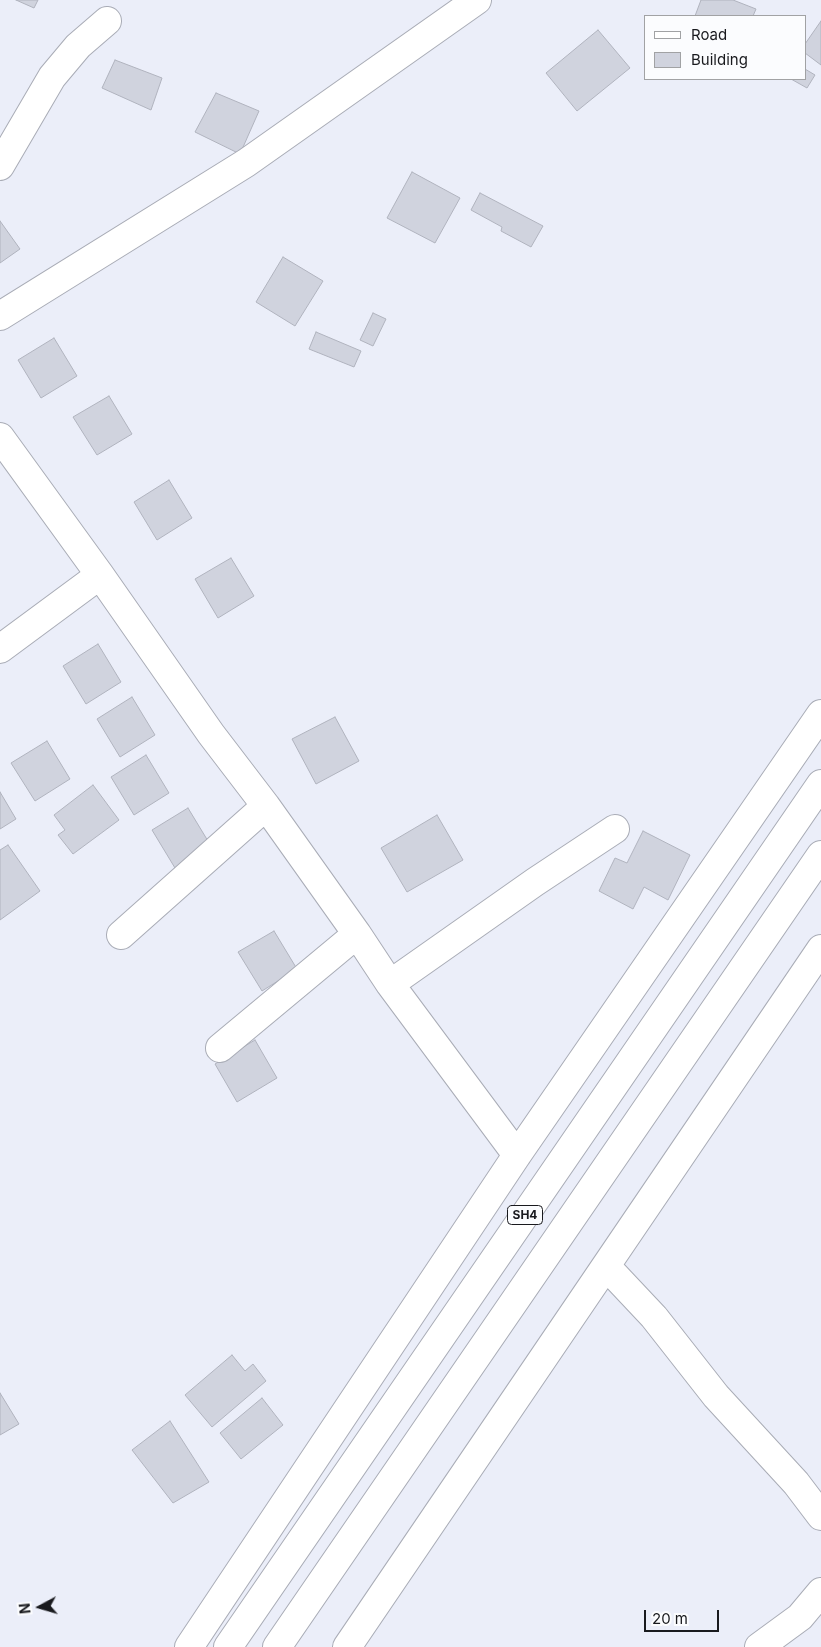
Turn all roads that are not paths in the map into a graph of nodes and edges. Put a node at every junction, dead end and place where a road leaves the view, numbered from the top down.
1 (477, 0) edge
2 (107, 21) dead end
3 (0, 166) edge
4 (0, 316) edge
5 (0, 437) edge
6 (100, 575) junction
7 (0, 649) edge
8 (821, 714) edge
9 (821, 784) edge
10 (266, 806) junction
11 (615, 829) dead end
12 (821, 855) edge
13 (357, 934) junction
14 (121, 935) dead end
15 (821, 949) edge
16 (390, 984) junction
17 (220, 1048) dead end
18 (517, 1155) junction
19 (606, 1266) junction
20 (821, 1516) edge
21 (821, 1592) edge
22 (189, 1647) edge
23 (228, 1647) edge
24 (277, 1647) edge
25 (347, 1647) edge
26 (759, 1647) edge

1 - 4 main road
2 - 3 main road
5 - 6 main road
6 - 7 main road
6 - 10 main road
8 - 18 main road
9 - 23 main road, SH4
10 - 13 main road
10 - 14 main road
11 - 16 main road
12 - 24 main road, SH4
13 - 16 main road
13 - 17 main road
15 - 19 main road
16 - 18 main road
18 - 22 main road
19 - 20 main road
19 - 25 main road
21 - 26 main road

